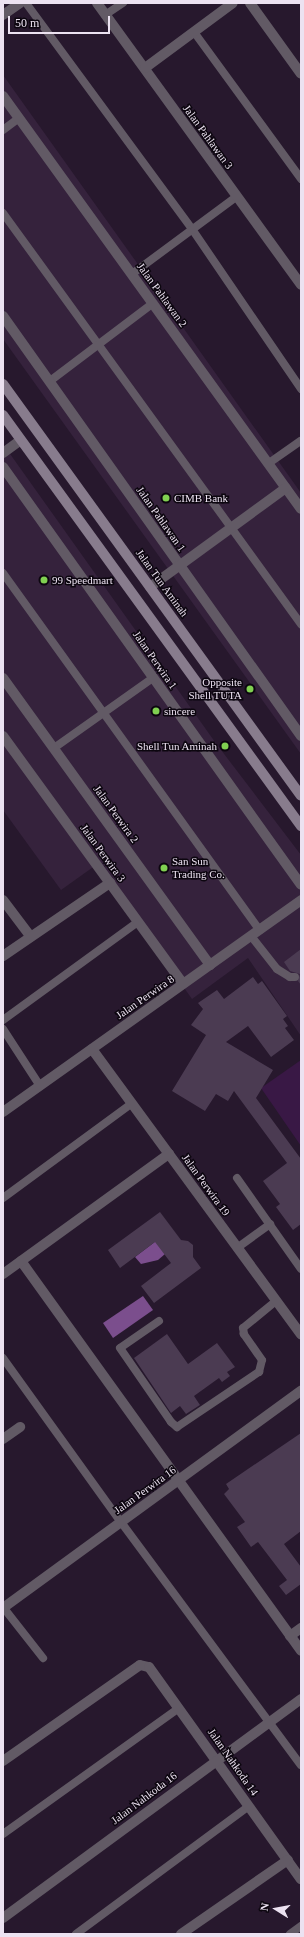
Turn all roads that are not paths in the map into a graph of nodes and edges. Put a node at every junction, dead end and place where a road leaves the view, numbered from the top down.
1 (20, 3) edge
2 (26, 3) edge
3 (97, 3) edge
4 (123, 3) edge
5 (233, 3) edge
6 (250, 3) edge
7 (3, 15) edge
8 (106, 15) junction
9 (194, 32) junction
10 (145, 68) junction
11 (301, 74) edge
12 (3, 96) edge
13 (19, 118) junction
14 (3, 130) edge
15 (301, 179) edge
16 (236, 197) junction
17 (3, 213) edge
18 (192, 229) junction
19 (132, 274) junction
20 (301, 285) edge
21 (153, 303) junction
22 (3, 316) edge
23 (100, 343) junction
24 (50, 381) junction
25 (3, 384) edge
26 (301, 389) edge
27 (3, 414) edge
28 (21, 440) junction
29 (301, 441) edge
30 (3, 453) edge
31 (269, 463) junction
32 (3, 467) edge
33 (286, 488) junction
34 (301, 509) edge
35 (232, 529) junction
36 (179, 566) junction
37 (3, 573) edge
38 (150, 587) junction
39 (301, 624) edge
40 (3, 678) edge
41 (153, 678) junction
42 (104, 713) junction
43 (3, 736) edge
44 (301, 736) edge
45 (54, 748) junction
46 (301, 796) edge
47 (301, 826) edge
48 (110, 883) junction
49 (301, 885) edge
50 (3, 900) edge
51 (301, 900) edge
52 (138, 922) junction
53 (260, 930) junction
54 (250, 936) junction
55 (31, 937) junction
56 (3, 956) edge
57 (210, 965) junction
58 (295, 977) dead end
59 (183, 984) junction
60 (3, 1020) edge
61 (3, 1029) edge
62 (92, 1049) junction
63 (40, 1086) junction
64 (132, 1104) junction
65 (3, 1112) edge
66 (169, 1154) junction
67 (237, 1178) dead end
68 (3, 1198) edge
69 (270, 1224) junction
70 (237, 1248) junction
71 (21, 1261) junction
72 (301, 1269) edge
73 (3, 1274) edge
74 (276, 1301) junction
75 (159, 1321) dead end
76 (301, 1335) edge
77 (3, 1358) edge
78 (301, 1392) edge
79 (20, 1427) dead end
80 (3, 1439) edge
81 (178, 1482) junction
82 (121, 1522) junction
83 (3, 1607) edge
84 (301, 1628) edge
85 (290, 1636) junction
86 (301, 1651) edge
87 (43, 1658) dead end
88 (301, 1699) edge
89 (179, 1708) junction
90 (269, 1721) junction
91 (216, 1760) junction
92 (3, 1761) edge
93 (301, 1765) edge
94 (249, 1806) junction
95 (3, 1834) edge
96 (288, 1860) junction
97 (301, 1879) edge
98 (3, 1918) edge
99 (301, 1926) edge
100 (76, 1934) edge
101 (181, 1934) edge
102 (290, 1934) edge

1 - 7 street
2 - 18 lane
3 - 8 street, Jalan Pahlawan 3
4 - 8 lane
5 - 9 street
6 - 11 street
8 - 10 street, Jalan Pahlawan 3
9 - 10 street
9 - 15 lane
10 - 16 street, Jalan Pahlawan 3
12 - 13 street, Jalan Pahlawan 2
13 - 14 lane
13 - 19 street, Jalan Pahlawan 2
16 - 18 lane
16 - 20 street, Jalan Pahlawan 3
17 - 23 lane
18 - 19 lane
18 - 26 lane
19 - 21 street, Jalan Pahlawan 2
21 - 23 lane
21 - 31 street, Jalan Pahlawan 2
22 - 24 street, Jalan Pahlawan 1
23 - 24 lane
23 - 35 lane
24 - 36 street, Jalan Pahlawan 1
25 - 38 main road, Jalan Tun Aminah
27 - 28 main road
28 - 30 street
28 - 47 main road
29 - 31 lane
31 - 33 street, Jalan Pahlawan 2
32 - 41 street, Jalan Perwira 1
33 - 34 street, Jalan Pahlawan 2
33 - 35 street
35 - 36 street
35 - 39 lane
36 - 38 street
36 - 44 street, Jalan Pahlawan 1
37 - 42 lane
38 - 46 main road, Jalan Tun Aminah
40 - 45 street, Jalan Perwira 2
41 - 42 lane
41 - 49 street, Jalan Perwira 1
42 - 45 lane
42 - 53 lane
43 - 48 street, Jalan Perwira 3
45 - 57 street, Jalan Perwira 2
48 - 52 street, Jalan Perwira 3
48 - 55 street
50 - 55 street
51 - 53 street, Jalan Perwira 8
52 - 59 street, Jalan Perwira 3
52 - 60 lane
53 - 54 street, Jalan Perwira 8
54 - 57 street, Jalan Perwira 8
54 - 58 lane
55 - 56 street
57 - 59 street, Jalan Perwira 8
59 - 62 street, Jalan Perwira 8
61 - 63 lane
62 - 63 street, Jalan Perwira 8
62 - 64 street, Jalan Perwira 19
63 - 65 street, Jalan Perwira 8
64 - 66 street, Jalan Perwira 19
64 - 68 lane
66 - 70 street, Jalan Perwira 19
66 - 71 street
67 - 69 lane
69 - 70 lane
69 - 72 lane
70 - 74 street, Jalan Perwira 19
71 - 73 street
71 - 81 street
74 - 75 lane
74 - 76 street, Jalan Perwira 19
77 - 82 lane
78 - 81 street, Jalan Perwira 16
79 - 80 street
81 - 82 street, Jalan Perwira 16
81 - 85 street
82 - 83 street, Jalan Perwira 16
82 - 90 lane
83 - 87 lane
84 - 85 street
85 - 86 street
88 - 90 street, Jalan Nahkoda 16
89 - 91 street, Jalan Nahkoda 14
89 - 92 street, Jalan Nahkoda 14
89 - 95 lane
90 - 91 street, Jalan Nahkoda 16
90 - 93 lane
91 - 94 street, Jalan Nahkoda 14
91 - 98 street, Jalan Nahkoda 16
94 - 96 street, Jalan Nahkoda 14
94 - 100 lane
96 - 97 street, Jalan Nahkoda 14
96 - 101 street
99 - 102 lane

